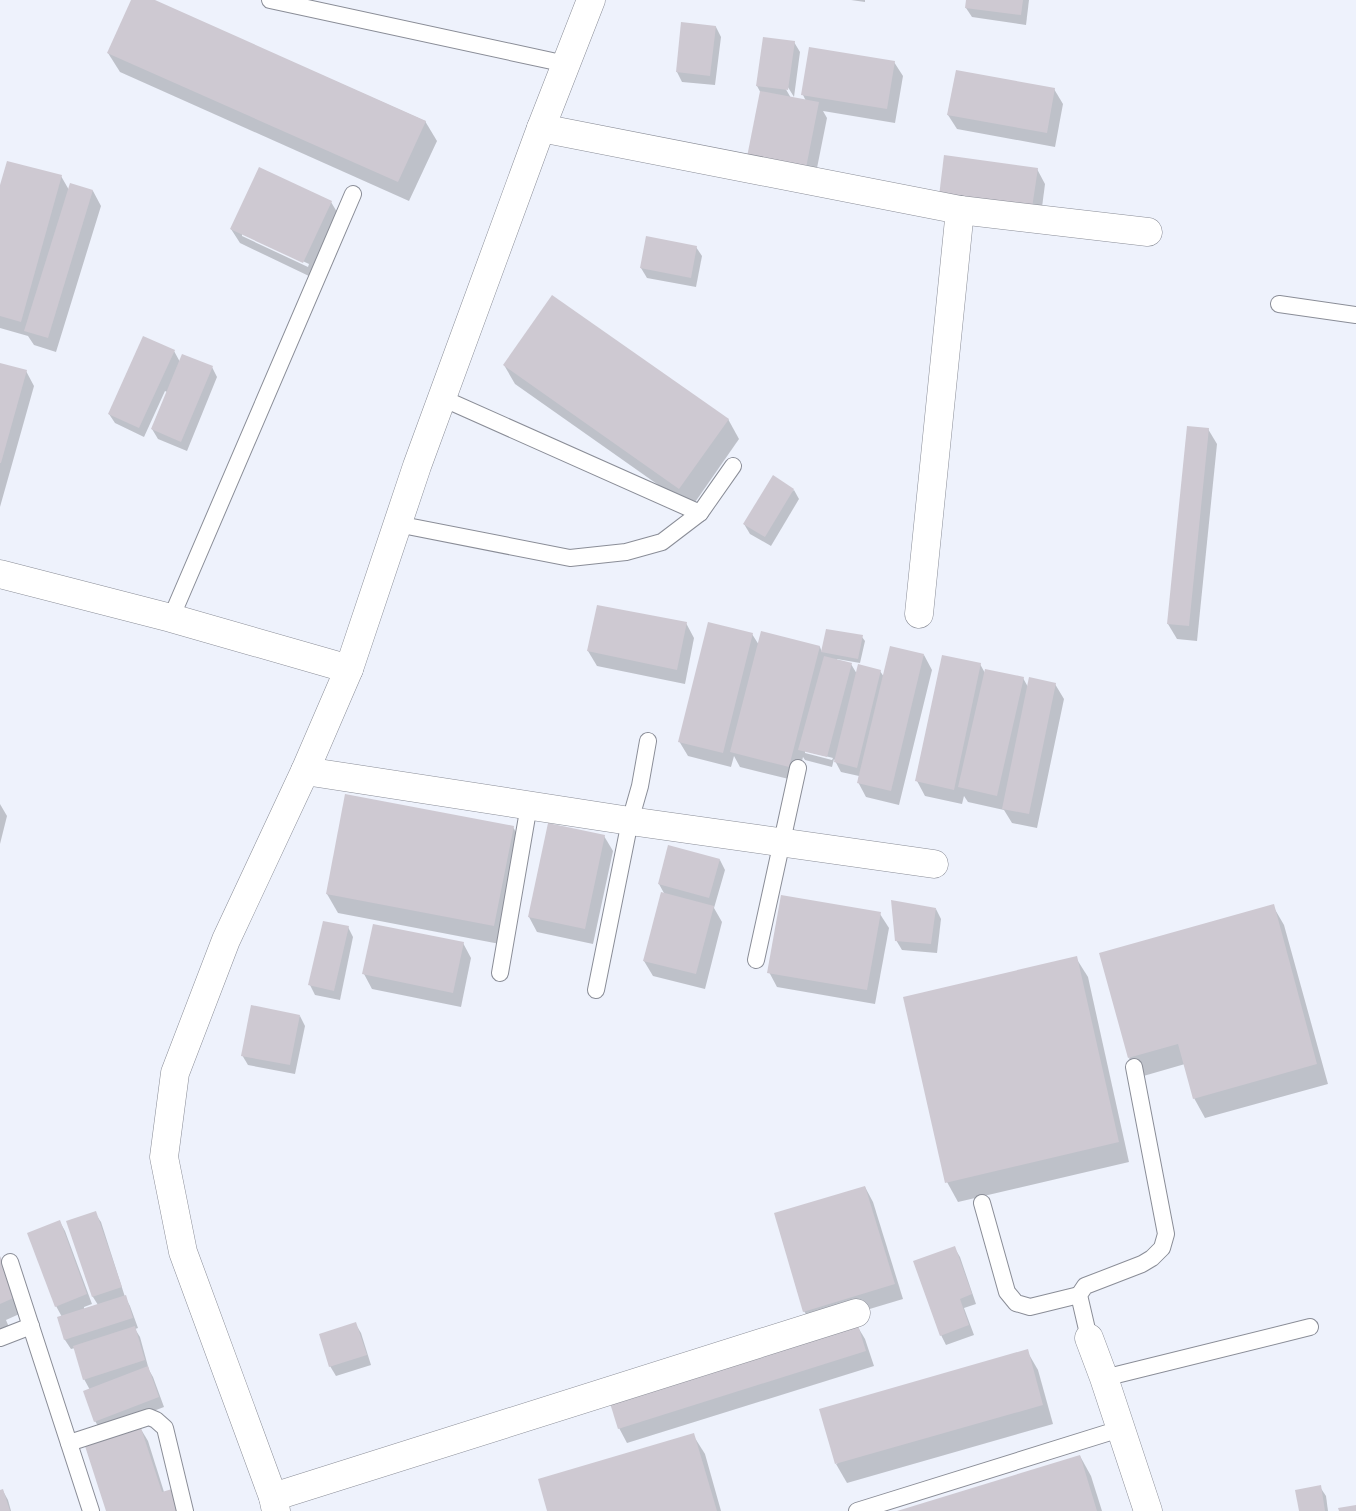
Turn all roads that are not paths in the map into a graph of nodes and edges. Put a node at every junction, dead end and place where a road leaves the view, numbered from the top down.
1 (270, 0) edge
2 (590, 0) edge
3 (566, 64) junction
4 (541, 128) junction
5 (353, 194) dead end
6 (960, 210) junction
7 (1148, 232) dead end
8 (1279, 304) dead end
9 (1356, 316) edge
10 (442, 398) junction
11 (733, 466) dead end
12 (700, 512) junction
13 (397, 524) junction
14 (0, 574) edge
15 (920, 614) dead end
16 (171, 618) junction
17 (349, 669) junction
18 (648, 741) dead end
19 (798, 768) dead end
20 (305, 771) junction
21 (529, 805) junction
22 (630, 821) junction
23 (782, 842) junction
24 (934, 864) dead end
25 (756, 960) dead end
26 (500, 972) dead end
27 (596, 990) dead end
28 (1134, 1067) dead end
29 (982, 1203) dead end
30 (10, 1262) dead end
31 (1079, 1296) junction
32 (856, 1313) dead end
33 (31, 1326) junction
34 (1310, 1327) dead end
35 (0, 1338) edge
36 (1089, 1338) joint
37 (1104, 1378) junction
38 (1120, 1429) junction
39 (69, 1443) junction
40 (275, 1504) edge
41 (92, 1511) edge
42 (184, 1511) edge
43 (857, 1511) edge
44 (1148, 1511) edge

1 - 3 lane
2 - 3 street
3 - 4 street
4 - 6 street
4 - 10 street
5 - 16 lane
6 - 7 street
6 - 15 street
8 - 9 lane
10 - 12 lane
10 - 13 street
11 - 12 lane
12 - 13 lane
13 - 17 street
14 - 16 street
16 - 17 street
17 - 20 street
18 - 22 lane
19 - 23 lane
20 - 21 street
20 - 40 street
21 - 22 street
21 - 26 lane
22 - 23 street
22 - 27 lane
23 - 24 street
23 - 25 lane
28 - 31 lane
29 - 31 lane
30 - 33 lane
31 - 36 lane
32 - 40 street
33 - 35 lane
33 - 39 lane
34 - 37 lane
36 - 37 street
37 - 38 street
38 - 43 lane
38 - 44 street
39 - 41 lane
39 - 42 lane

